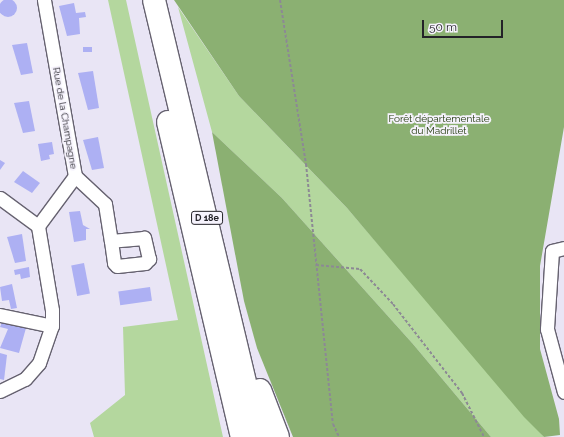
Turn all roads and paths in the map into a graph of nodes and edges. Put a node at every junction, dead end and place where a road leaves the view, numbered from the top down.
1 (44, 0) edge
2 (139, 0) edge
3 (154, 0) edge
4 (280, 0) edge
5 (75, 176) junction
6 (0, 198) edge
7 (38, 226) junction
8 (111, 241) dead end
9 (558, 249) edge
10 (316, 266) junction
11 (221, 279) junction
12 (0, 315) edge
13 (52, 326) junction
14 (560, 368) edge
15 (0, 391) edge
16 (564, 392) edge
17 (242, 437) edge
18 (258, 437) edge
19 (278, 437) edge
20 (339, 437) edge
21 (484, 437) edge

1 - 5 street, Rue de la Champagne
2 - 17 highway, D 18e
3 - 11 highway, D 18e
4 - 10 path
5 - 7 street, Rue de la Champagne
5 - 8 street
6 - 7 street
7 - 13 street
9 - 14 street
10 - 20 path
10 - 21 path
11 - 18 highway, D 18e
11 - 19 highway
12 - 13 street
13 - 15 street
14 - 16 street

